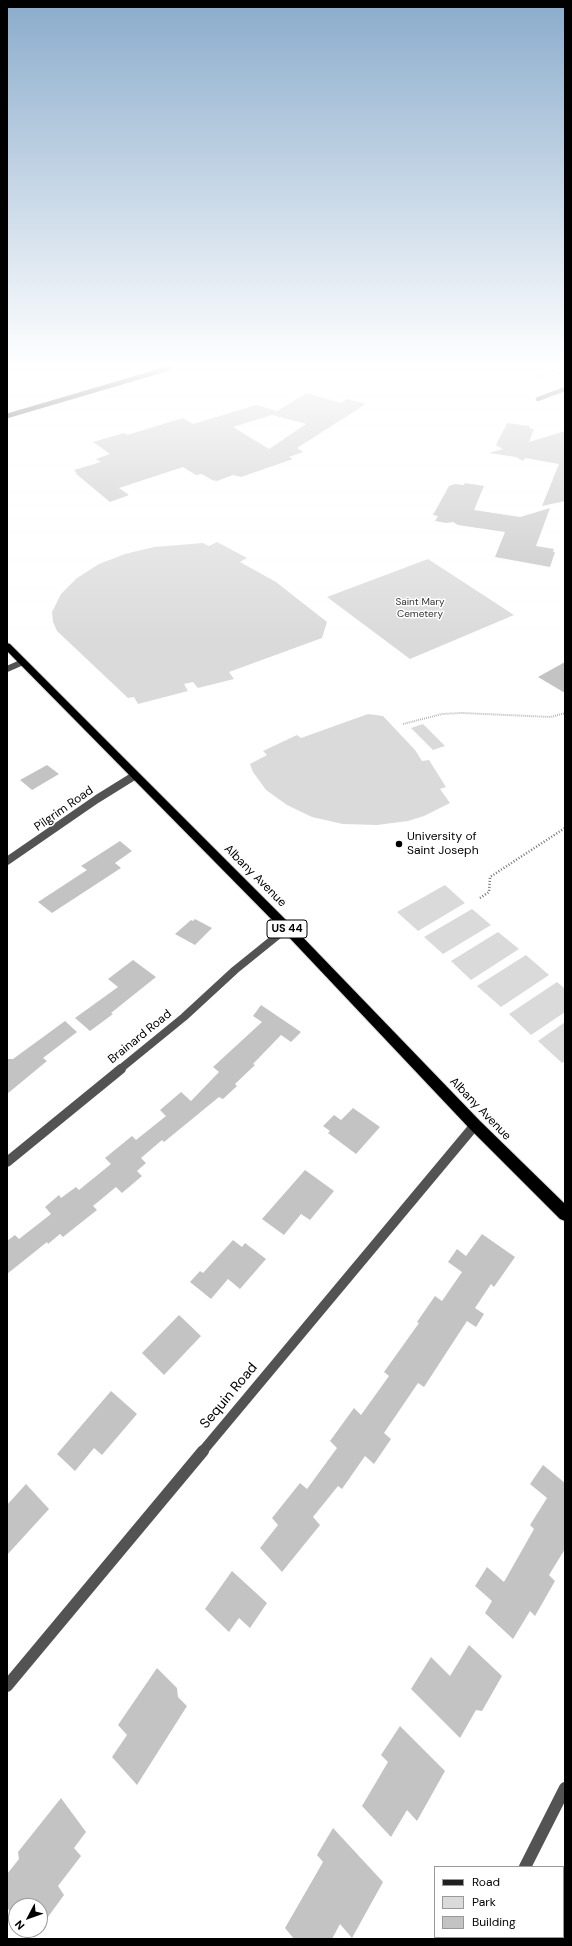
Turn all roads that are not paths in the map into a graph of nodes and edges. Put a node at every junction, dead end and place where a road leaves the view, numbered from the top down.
1 (7, 646) edge
2 (23, 662) junction
3 (7, 669) edge
4 (134, 776) junction
5 (7, 861) edge
6 (287, 928) junction
7 (475, 1125) junction
8 (7, 1162) edge
9 (565, 1214) edge
10 (7, 1686) edge
11 (565, 1788) edge
12 (526, 1866) edge

1 - 2 highway, Albany Avenue / US 44
2 - 3 street
2 - 4 highway, Albany Avenue / US 44
4 - 5 street, Pilgrim Road
4 - 6 highway, Albany Avenue / US 44
6 - 7 highway, Albany Avenue / US 44
6 - 8 street, Brainard Road
7 - 9 highway, Albany Avenue / US 44
7 - 10 street, Sequin Road
11 - 12 street

